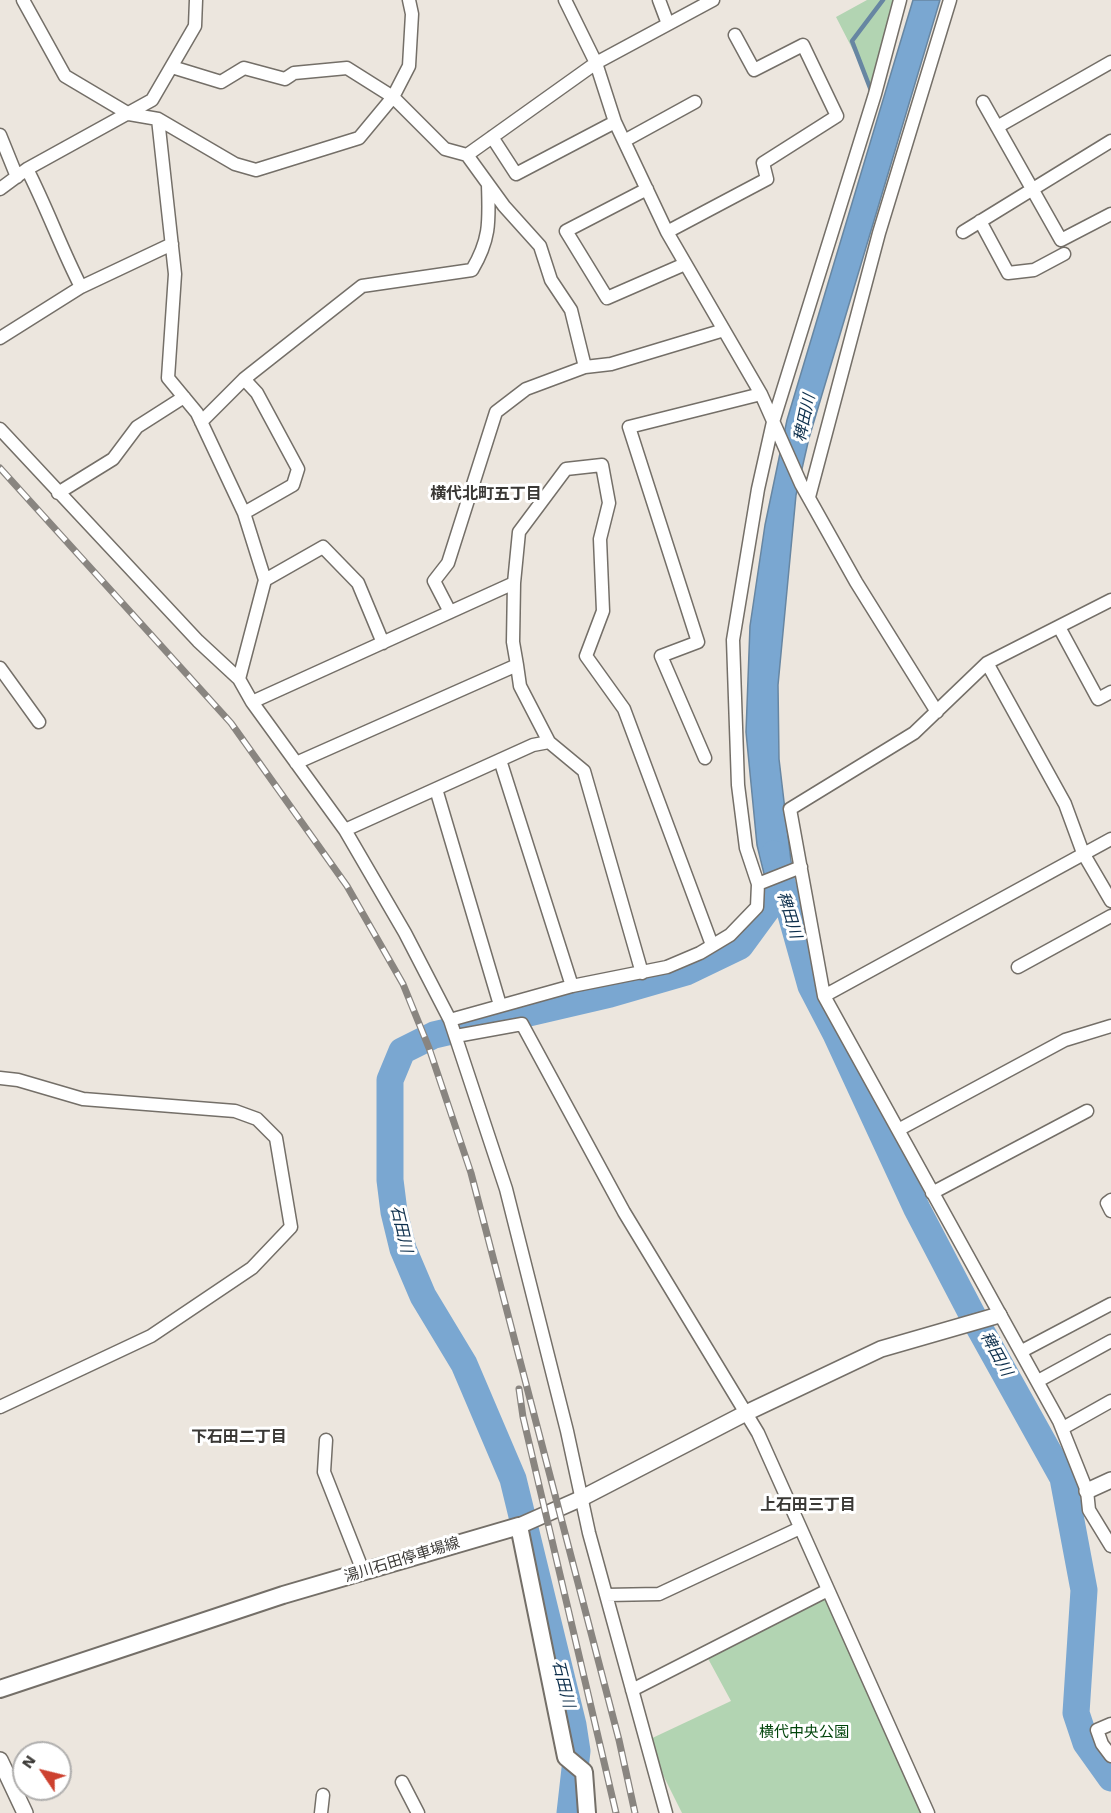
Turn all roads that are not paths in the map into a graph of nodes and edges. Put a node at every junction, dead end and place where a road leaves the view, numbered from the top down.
1 (23, 0) edge
2 (196, 0) edge
3 (409, 0) edge
4 (565, 0) edge
5 (658, 0) edge
6 (713, 0) edge
7 (900, 0) edge
8 (950, 0) edge
9 (668, 24) junction
10 (735, 35) dead end
11 (1111, 62) edge
12 (596, 63) junction
13 (172, 67) junction
14 (393, 98) junction
15 (695, 102) dead end
16 (983, 102) dead end
17 (129, 114) junction
18 (158, 119) junction
19 (615, 123) junction
20 (997, 128) junction
21 (0, 135) edge
22 (492, 137) junction
23 (624, 141) junction
24 (1111, 141) edge
25 (467, 155) junction
26 (22, 173) junction
27 (488, 184) junction
28 (1031, 188) junction
29 (0, 189) edge
30 (647, 189) junction
31 (1111, 214) edge
32 (980, 221) junction
33 (668, 232) junction
34 (963, 232) dead end
35 (172, 244) junction
36 (1064, 254) dead end
37 (685, 264) junction
38 (81, 287) junction
39 (724, 330) junction
40 (0, 338) edge
41 (585, 368) junction
42 (244, 380) junction
43 (761, 394) junction
44 (184, 397) junction
45 (201, 422) junction
46 (775, 427) junction
47 (0, 429) edge
48 (58, 493) junction
49 (808, 497) junction
50 (244, 513) junction
51 (265, 580) junction
52 (514, 583) junction
53 (1111, 600) edge
54 (450, 612) junction
55 (1059, 627) junction
56 (383, 643) junction
57 (987, 663) junction
58 (517, 665) junction
59 (0, 668) edge
60 (239, 679) junction
61 (1111, 692) edge
62 (252, 702) junction
63 (937, 712) junction
64 (39, 722) dead end
65 (549, 742) junction
66 (705, 758) dead end
67 (500, 760) junction
68 (296, 764) junction
69 (436, 789) junction
70 (345, 830) junction
71 (1111, 839) edge
72 (1083, 853) junction
73 (801, 867) junction
74 (758, 884) junction
75 (1111, 901) edge
76 (1111, 916) edge
77 (712, 945) junction
78 (1018, 967) dead end
79 (642, 973) junction
80 (572, 986) junction
81 (824, 996) junction
82 (500, 1005) junction
83 (450, 1020) junction
84 (1111, 1026) edge
85 (456, 1036) junction
86 (0, 1078) edge
87 (1087, 1111) dead end
88 (898, 1130) junction
89 (932, 1193) junction
90 (1111, 1200) edge
91 (1111, 1211) edge
92 (1111, 1304) edge
93 (999, 1315) junction
94 (1111, 1341) edge
95 (1022, 1351) junction
96 (1038, 1381) junction
97 (1111, 1401) edge
98 (0, 1407) edge
99 (746, 1413) junction
100 (1063, 1428) junction
101 (326, 1440) dead end
102 (1111, 1480) edge
103 (1087, 1491) junction
104 (580, 1499) junction
105 (519, 1526) junction
106 (800, 1528) junction
107 (1111, 1546) edge
108 (363, 1572) junction
109 (828, 1590) junction
110 (606, 1595) junction
111 (0, 1689) edge
112 (632, 1690) junction
113 (1111, 1724) edge
114 (1111, 1756) edge
115 (0, 1760) edge
116 (402, 1782) dead end
117 (323, 1795) dead end
118 (25, 1813) edge
119 (321, 1813) edge
120 (418, 1813) edge
121 (587, 1813) edge
122 (666, 1813) edge
123 (928, 1813) edge

1 - 17 street
2 - 13 street
3 - 14 street
4 - 12 street
5 - 9 street
6 - 9 street
7 - 46 street
8 - 49 street
9 - 12 street
10 - 33 street
11 - 20 street
12 - 19 street
12 - 22 street
13 - 14 street
13 - 17 street
14 - 18 street
14 - 25 street
15 - 23 street
16 - 20 street
17 - 18 street
17 - 26 street
18 - 35 street
19 - 22 street
19 - 23 street
20 - 28 street
21 - 26 street
22 - 25 street
23 - 30 street
24 - 28 street
25 - 27 street
26 - 29 street
26 - 38 street
27 - 41 street
27 - 42 street
28 - 31 street
28 - 32 street
30 - 33 street
30 - 37 street
32 - 34 street
32 - 36 street
33 - 37 street
35 - 38 street
35 - 44 street
37 - 39 street
38 - 40 street
39 - 41 street
39 - 43 street
41 - 54 street
42 - 45 street
42 - 50 street
43 - 46 street
43 - 66 street
44 - 45 street
44 - 48 street
45 - 50 street
46 - 49 street
46 - 74 street
47 - 48 street
48 - 60 street
49 - 63 street
50 - 51 street
51 - 56 street
51 - 60 street
52 - 54 street
52 - 58 street
52 - 77 street
53 - 55 street
54 - 56 street
55 - 57 street
55 - 61 street
56 - 62 street
57 - 63 street
57 - 72 street
58 - 65 street
58 - 68 street
59 - 64 street
60 - 62 street
62 - 68 street
63 - 73 street
65 - 67 street
65 - 79 street
67 - 69 street
67 - 80 street
68 - 70 street
69 - 70 street
69 - 82 street
70 - 83 street
71 - 72 street
72 - 75 street
72 - 81 street
73 - 74 street
73 - 81 street
74 - 77 street
76 - 78 street
77 - 79 street
79 - 80 street
80 - 82 street
81 - 88 street
82 - 83 street
83 - 85 street
84 - 88 street
85 - 99 street
85 - 104 street
86 - 98 street
87 - 89 street
88 - 89 street
89 - 93 street
90 - 91 street
92 - 95 street
93 - 95 street
93 - 99 street
94 - 96 street
95 - 96 street
96 - 100 street
97 - 100 street
99 - 104 street
99 - 106 street
100 - 103 street
101 - 108 street
102 - 103 street
103 - 107 street
104 - 105 street
104 - 110 street
105 - 108 main road, 湯川石田停車場線
105 - 121 main road
106 - 109 street
106 - 110 street
108 - 111 main road, 湯川石田停車場線
109 - 112 street
109 - 123 street
110 - 112 street
112 - 122 street
113 - 114 street
115 - 118 street
116 - 120 street
117 - 119 street

